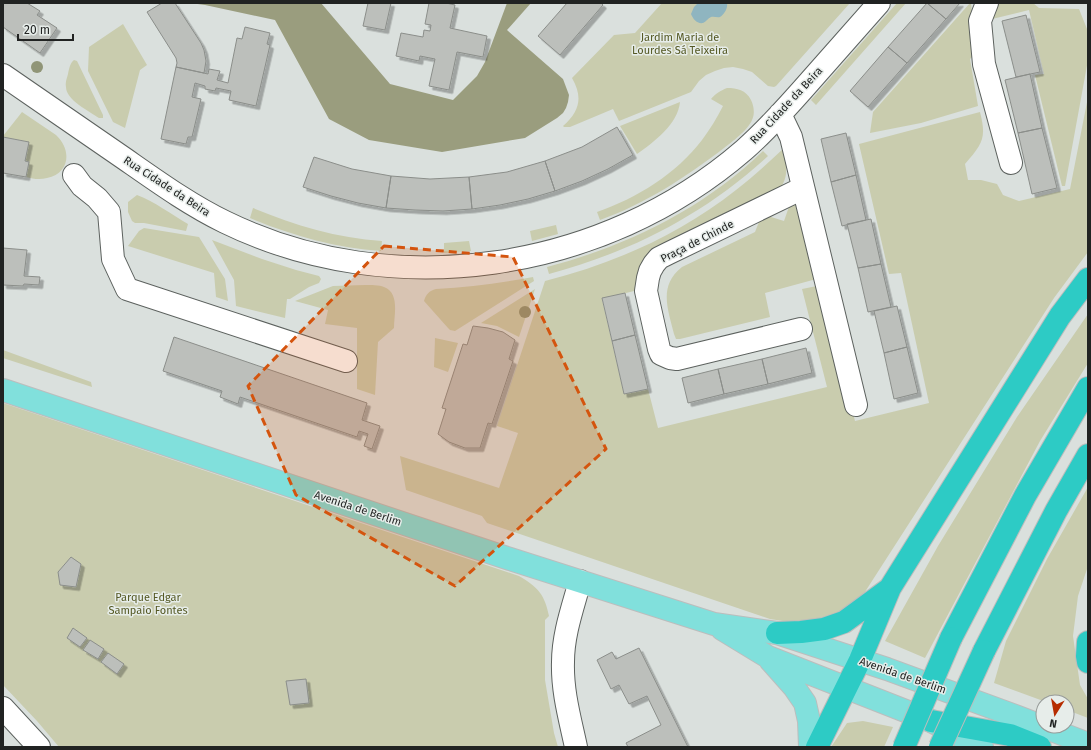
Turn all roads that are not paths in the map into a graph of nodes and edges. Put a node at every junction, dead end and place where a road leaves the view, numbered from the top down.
1 (879, 3) edge
2 (987, 3) edge
3 (3, 75) edge
4 (780, 114) junction
5 (1011, 163) dead end
6 (74, 175) dead end
7 (803, 188) junction
8 (1088, 279) edge
9 (802, 329) dead end
10 (346, 360) dead end
11 (1088, 388) edge
12 (3, 390) edge
13 (856, 405) dead end
14 (1088, 455) edge
15 (580, 581) junction
16 (890, 588) junction
17 (714, 624) junction
18 (777, 633) junction
19 (1088, 642) edge
20 (768, 657) junction
21 (860, 660) junction
22 (1088, 662) edge
23 (846, 688) junction
24 (3, 708) edge
25 (931, 721) junction
26 (1088, 744) edge
27 (39, 747) edge
28 (576, 747) edge
29 (810, 747) edge
30 (817, 747) edge
31 (904, 747) edge
32 (940, 747) edge
33 (982, 747) edge
34 (1040, 747) edge

1 - 4 street, Rua Cidade da Beira
2 - 5 street
3 - 4 street, Rua Cidade da Beira
4 - 7 street
6 - 10 street
7 - 9 street, Praça de Chinde
7 - 13 street
8 - 16 highway
11 - 31 highway, bridge
12 - 15 main road, Avenida de Berlim
14 - 32 highway, bridge
15 - 17 main road, Avenida de Berlim
15 - 28 street
16 - 18 highway
16 - 21 highway
17 - 18 main road, Avenida de Berlim
17 - 20 main road, Avenida de Berlim
18 - 21 main road, Avenida de Berlim
19 - 22 highway
20 - 23 main road, Avenida de Berlim
20 - 29 main road
21 - 23 highway
21 - 26 main road, Avenida de Berlim
23 - 25 main road, Avenida de Berlim
23 - 30 highway
24 - 27 street
25 - 33 main road, Avenida de Berlim
25 - 34 highway

